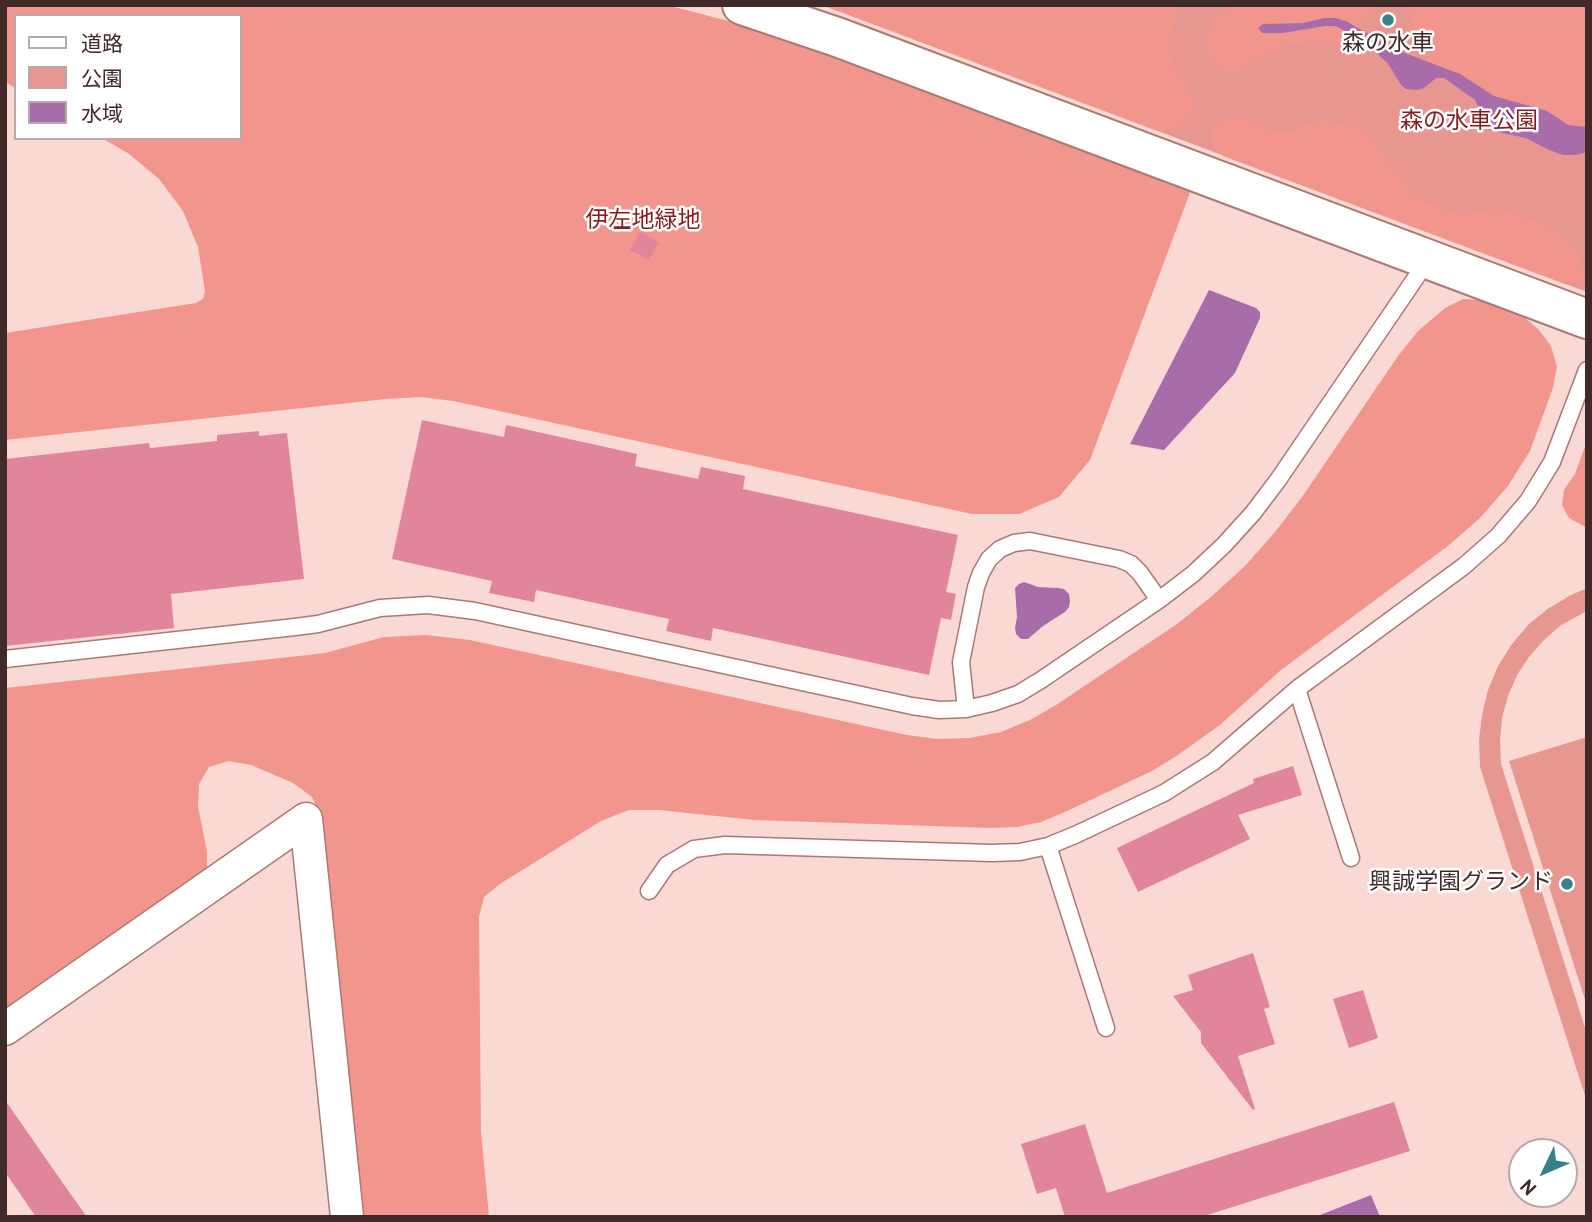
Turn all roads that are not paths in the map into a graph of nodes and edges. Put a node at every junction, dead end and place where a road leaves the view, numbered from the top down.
1 (743, 5) edge
2 (1424, 258) junction
3 (1587, 319) edge
4 (1587, 370) edge
5 (1159, 600) junction
6 (5, 659) edge
7 (1297, 689) junction
8 (966, 709) junction
9 (1048, 846) junction
10 (1351, 859) dead end
11 (649, 891) dead end
12 (1106, 1028) dead end
13 (5, 1029) edge
14 (347, 1217) edge

1 - 2 street
2 - 3 street
2 - 5 lane
4 - 7 lane
5 - 8 lane
5 - 8 lane
6 - 8 lane
7 - 9 lane
7 - 10 lane
9 - 11 lane
9 - 12 lane
13 - 14 street

